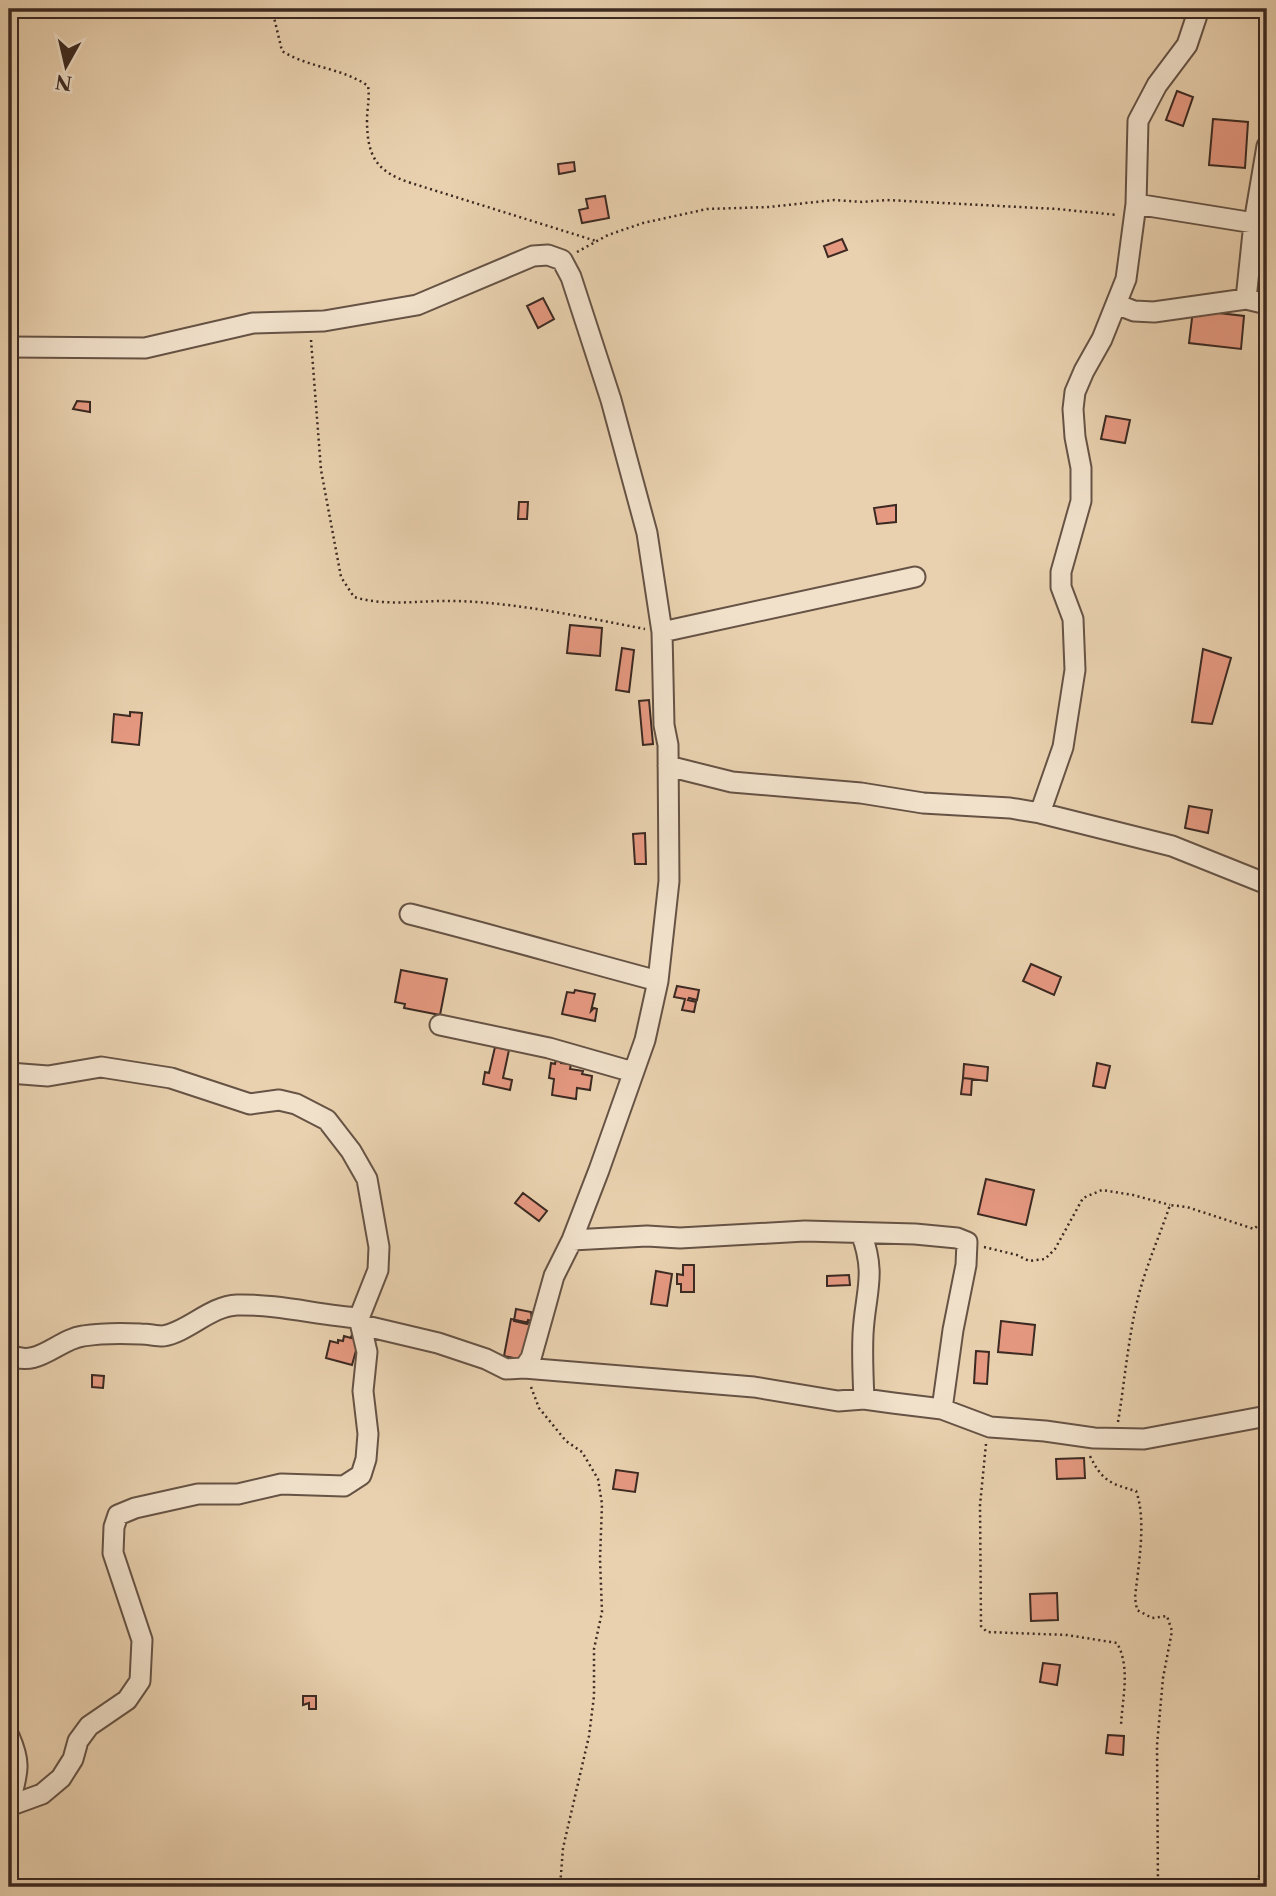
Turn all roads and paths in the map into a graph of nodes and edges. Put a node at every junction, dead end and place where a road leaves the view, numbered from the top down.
1 (272, 9) edge
2 (1199, 9) edge
3 (1267, 146) edge
4 (1135, 211) junction
5 (1254, 223) junction
6 (596, 241) junction
7 (562, 260) junction
8 (1246, 299) junction
9 (1116, 304) junction
10 (1267, 304) edge
11 (309, 322) junction
12 (9, 347) edge
13 (915, 577) dead end
14 (662, 632) junction
15 (668, 766) junction
16 (1040, 813) junction
17 (1267, 884) edge
18 (410, 914) dead end
19 (657, 981) junction
20 (440, 1025) dead end
21 (633, 1072) junction
22 (9, 1073) edge
23 (1170, 1205) junction
24 (1267, 1205) edge
25 (860, 1233) junction
26 (572, 1240) junction
27 (967, 1242) junction
28 (360, 1321) junction
29 (9, 1354) edge
30 (524, 1368) junction
31 (864, 1399) junction
32 (942, 1409) junction
33 (1267, 1416) edge
34 (990, 1427) junction
35 (1069, 1434) junction
36 (1115, 1439) junction
37 (1121, 1726) dead end
38 (9, 1736) edge
39 (9, 1806) edge
40 (1267, 1870) edge
41 (560, 1887) edge
42 (1158, 1887) edge
43 (1245, 1887) edge

1 - 6 path
2 - 4 street
3 - 5 street
4 - 5 street
4 - 6 path
4 - 9 street
5 - 8 street
6 - 7 path
7 - 11 street
7 - 14 street
8 - 9 street
8 - 10 street
9 - 16 street
11 - 12 street
11 - 14 path
13 - 14 street
14 - 15 street
15 - 16 street
15 - 19 street
16 - 17 street
18 - 19 street
19 - 21 street
20 - 21 street
21 - 26 street
22 - 28 street
23 - 24 path
23 - 27 path
23 - 36 path
25 - 26 street
25 - 27 street
25 - 31 street
26 - 30 street
27 - 32 street
28 - 29 street
28 - 30 street
28 - 39 street
30 - 31 street
30 - 41 path
31 - 32 street
32 - 34 street
33 - 36 street
34 - 35 street
34 - 37 path
35 - 36 street
35 - 42 path
38 - 39 street
40 - 43 path

